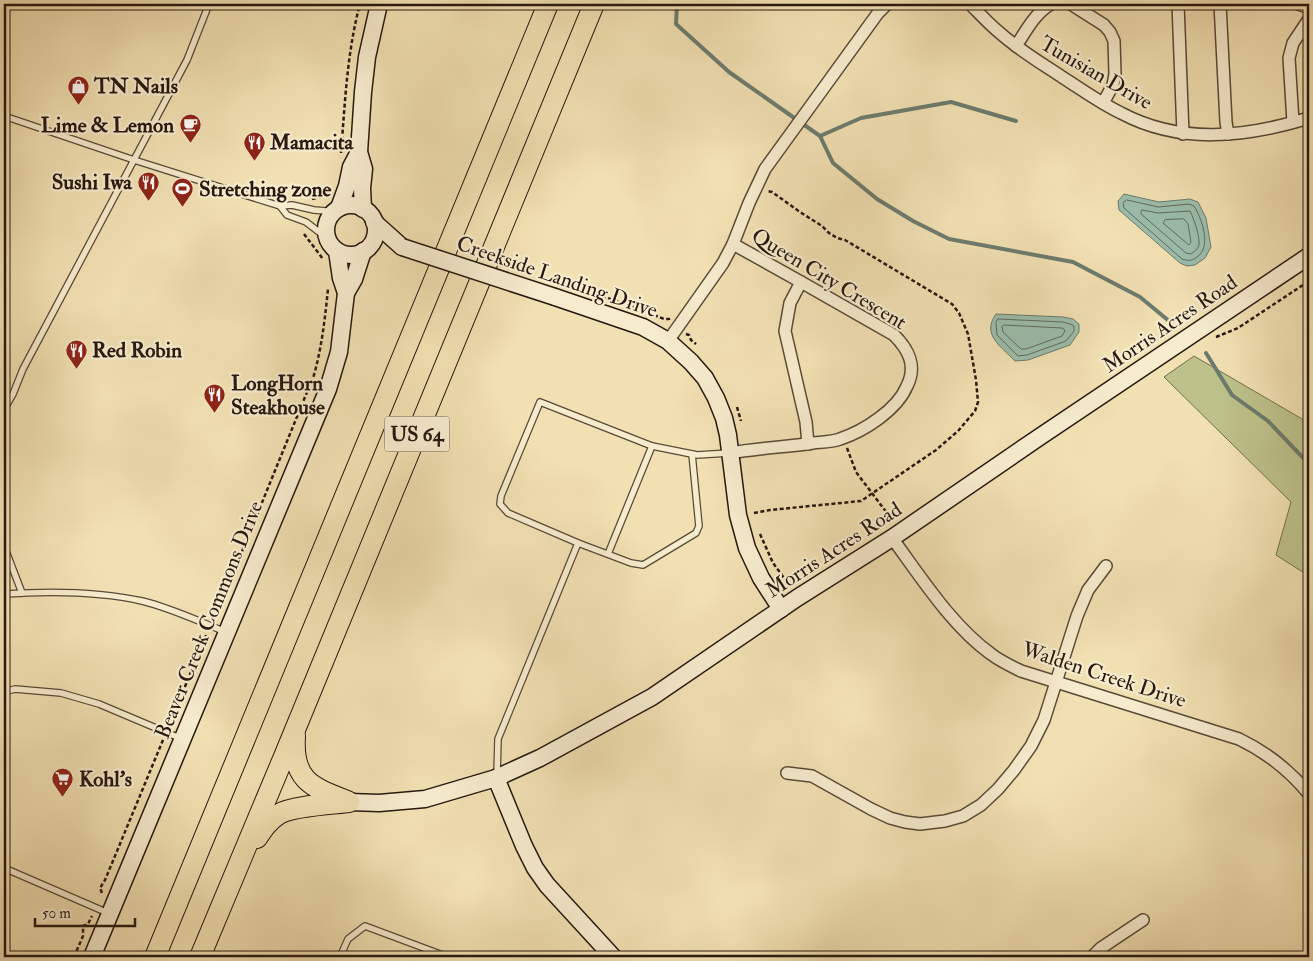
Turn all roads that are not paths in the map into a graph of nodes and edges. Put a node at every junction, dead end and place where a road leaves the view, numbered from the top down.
1 (209, 4) edge
2 (378, 4) edge
3 (548, 4) edge
4 (594, 4) edge
5 (887, 4) edge
6 (970, 4) edge
7 (1051, 4) edge
8 (1178, 4) edge
9 (1220, 4) edge
10 (1290, 4) edge
11 (1080, 6) edge
12 (1309, 11) edge
13 (1309, 18) edge
14 (1016, 46) junction
15 (1103, 103) junction
16 (4, 116) edge
17 (1309, 118) edge
18 (1294, 122) junction
19 (1183, 134) junction
20 (1228, 134) junction
21 (359, 152) junction
22 (134, 160) junction
23 (280, 206) junction
24 (337, 209) junction
25 (364, 209) junction
26 (374, 222) junction
27 (327, 238) junction
28 (732, 244) junction
29 (402, 247) junction
30 (366, 249) junction
31 (1309, 256) edge
32 (331, 257) junction
33 (801, 282) junction
34 (346, 293) junction
35 (668, 341) junction
36 (4, 416) edge
37 (808, 444) junction
38 (652, 446) junction
39 (730, 453) junction
40 (692, 454) junction
41 (892, 538) junction
42 (578, 543) junction
43 (4, 546) edge
44 (608, 554) junction
45 (1106, 566) dead end
46 (22, 593) junction
47 (4, 594) edge
48 (781, 609) junction
49 (228, 632) junction
50 (1056, 683) junction
51 (4, 692) edge
52 (295, 730) junction
53 (183, 739) junction
54 (787, 773) dead end
55 (496, 778) junction
56 (1308, 790) edge
57 (349, 802) junction
58 (239, 864) junction
59 (4, 868) edge
60 (110, 914) junction
61 (1143, 920) dead end
62 (92, 957) edge
63 (155, 957) edge
64 (200, 957) edge
65 (340, 957) edge
66 (448, 957) edge
67 (613, 957) edge
68 (1092, 957) edge

1 - 22 lane
2 - 21 street
3 - 63 highway, US 64
4 - 52 highway, US 64
5 - 28 street
6 - 14 street, Tunisian Drive
7 - 14 street
8 - 19 street
9 - 20 street
10 - 12 lane
11 - 15 street
13 - 18 street
14 - 15 street, Tunisian Drive
15 - 19 street, Tunisian Drive
16 - 22 lane
17 - 18 street, Tunisian Drive
18 - 20 street, Tunisian Drive
19 - 20 street, Tunisian Drive
21 - 24 street
21 - 25 street
22 - 23 lane
22 - 36 lane
23 - 24 lane
23 - 27 lane
24 - 25 street
24 - 27 street
25 - 26 street
26 - 29 street, Creekside Landing Drive
26 - 30 street
27 - 32 street
28 - 33 street, Queen City Crescent
28 - 35 street
29 - 30 street, Creekside Landing Drive
29 - 35 street, Creekside Landing Drive, bridge
30 - 32 street
30 - 34 street, Beaver Creek Commons Drive
31 - 41 street, Morris Acres Road
32 - 34 street, Beaver Creek Commons Drive
33 - 37 street
33 - 37 street, Queen City Crescent
34 - 49 street, Beaver Creek Commons Drive
35 - 39 street, Creekside Landing Drive
37 - 39 street, Queen City Crescent
38 - 40 lane
38 - 42 lane
38 - 44 lane
39 - 40 lane
39 - 48 street, Creekside Landing Drive
40 - 44 lane
41 - 48 street, Morris Acres Road
41 - 50 street, Walden Creek Drive
42 - 44 lane
42 - 55 lane
43 - 46 lane
45 - 50 street
46 - 47 lane
46 - 49 lane
48 - 55 street, Morris Acres Road
49 - 53 street, Beaver Creek Commons Drive
50 - 54 street
50 - 56 street, Walden Creek Drive
51 - 53 lane
52 - 57 highway
52 - 58 highway, US 64
53 - 60 street, Beaver Creek Commons Drive
55 - 57 street, Morris Acres Road
55 - 67 street
57 - 58 highway
58 - 64 highway, US 64
59 - 60 lane
60 - 62 street, Beaver Creek Commons Drive
61 - 68 street
65 - 66 lane

